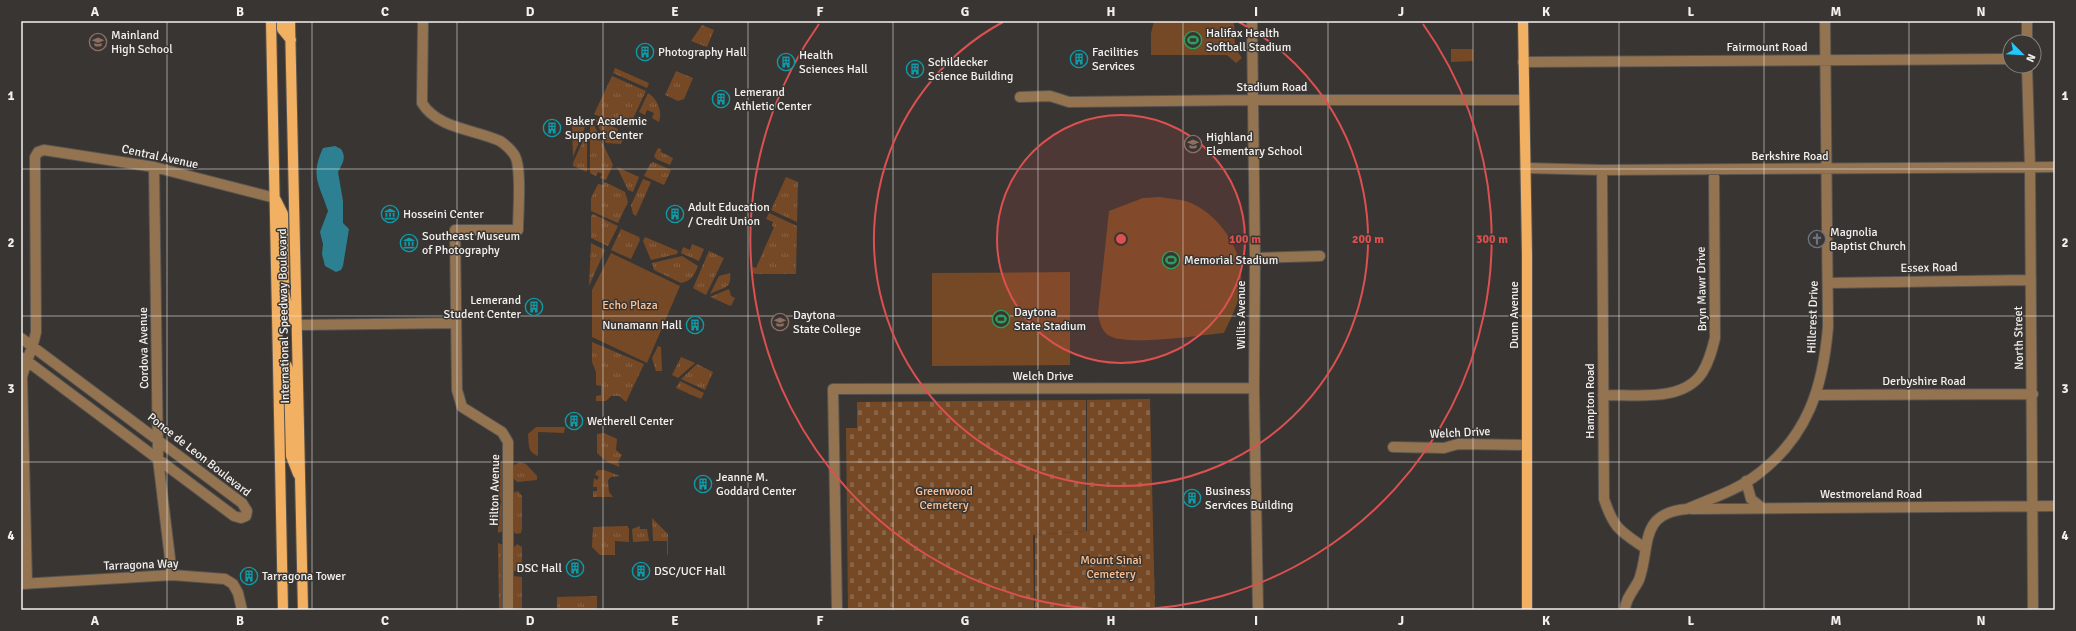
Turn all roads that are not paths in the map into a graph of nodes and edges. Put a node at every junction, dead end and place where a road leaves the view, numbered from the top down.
1 (271, 21) edge
2 (282, 21) edge
3 (290, 21) edge
4 (423, 21) edge
5 (1252, 21) edge
6 (1524, 21) edge
7 (1825, 21) edge
8 (2027, 21) edge
9 (2027, 34) edge
10 (291, 40) junction
11 (2002, 59) edge
12 (1826, 60) junction
13 (1523, 62) junction
14 (2027, 74) edge
15 (1020, 97) dead end
16 (1254, 100) junction
17 (1524, 100) junction
18 (2030, 166) junction
19 (2055, 167) edge
20 (154, 168) junction
21 (1526, 168) junction
22 (1827, 169) junction
23 (1602, 170) junction
24 (1714, 170) junction
25 (275, 198) junction
26 (1320, 256) dead end
27 (1255, 258) junction
28 (2031, 280) junction
29 (1828, 283) junction
30 (455, 323) junction
31 (297, 325) junction
32 (21, 338) edge
33 (33, 347) junction
34 (278, 358) junction
35 (24, 359) edge
36 (1254, 388) junction
37 (2032, 394) junction
38 (1604, 395) junction
39 (1816, 395) junction
40 (158, 440) junction
41 (1527, 445) junction
42 (1393, 447) dead end
43 (158, 459) junction
44 (300, 479) junction
45 (1746, 481) junction
46 (2034, 506) junction
47 (2055, 506) edge
48 (1762, 508) junction
49 (1687, 509) junction
50 (1645, 548) junction
51 (172, 576) junction
52 (24, 584) edge
53 (242, 610) edge
54 (282, 610) edge
55 (303, 610) edge
56 (508, 610) edge
57 (837, 610) edge
58 (1258, 610) edge
59 (1527, 610) edge
60 (1625, 610) edge
61 (2033, 610) edge

1 - 25 main road, International Speedway Boulevard
2 - 10 main road
3 - 10 main road, International Speedway Boulevard
4 - 30 street, Hilton Avenue
5 - 16 street, Willis Avenue
6 - 13 main road, Dunn Avenue
7 - 12 street, Hillcrest Drive
8 - 9 street
10 - 31 main road, International Speedway Boulevard
11 - 12 street, Fairmount Road
12 - 13 street, Fairmount Road
12 - 22 street, Hillcrest Drive
13 - 17 main road, Dunn Avenue
14 - 18 street, North Street
15 - 16 street, Stadium Road
16 - 17 street, Stadium Road
16 - 27 street, Willis Avenue
17 - 21 main road, Dunn Avenue
18 - 19 street, Berkshire Road
18 - 22 street, Berkshire Road
18 - 28 street, North Street
20 - 25 street, Central Avenue
20 - 33 street, Central Avenue
20 - 40 street, Cordova Avenue
21 - 23 street, Berkshire Road
21 - 41 main road, Dunn Avenue
22 - 24 street, Berkshire Road
22 - 29 street, Hillcrest Drive
23 - 24 street, Berkshire Road
23 - 38 street, Hampton Road
24 - 38 street, Bryn Mawr Drive
25 - 31 main road
25 - 34 main road, International Speedway Boulevard
26 - 27 street
27 - 36 street, Willis Avenue
28 - 29 street, Essex Road
28 - 37 street, North Street
29 - 39 street, Hillcrest Drive
30 - 31 street
30 - 56 street, Hilton Avenue
31 - 44 main road, International Speedway Boulevard
32 - 33 street, Ponce de Leon Boulevard
33 - 35 street
33 - 40 street, Ponce de Leon Boulevard
34 - 44 main road
34 - 54 main road, International Speedway Boulevard
35 - 43 street, Ponce de Leon Boulevard
35 - 52 street
36 - 57 street, Welch Drive
36 - 58 street, Willis Avenue
37 - 39 street, Derbyshire Road
37 - 46 street, North Street
38 - 50 street, Hampton Road
39 - 45 street, Hillcrest Drive
40 - 43 street, Cordova Avenue
40 - 43 street, Ponce de Leon Boulevard
41 - 42 street, Welch Drive
41 - 59 main road, Dunn Avenue
43 - 51 street, Cordova Avenue
44 - 55 main road, International Speedway Boulevard
45 - 48 street
45 - 49 street, Hillcrest Drive
46 - 47 street, Westmoreland Road
46 - 48 street, Westmoreland Road
46 - 61 street, North Street
48 - 49 street, Westmoreland Road
49 - 50 street, Hillcrest Drive
50 - 60 street
51 - 52 street, Tarragona Way
51 - 53 street, Tarragona Way

